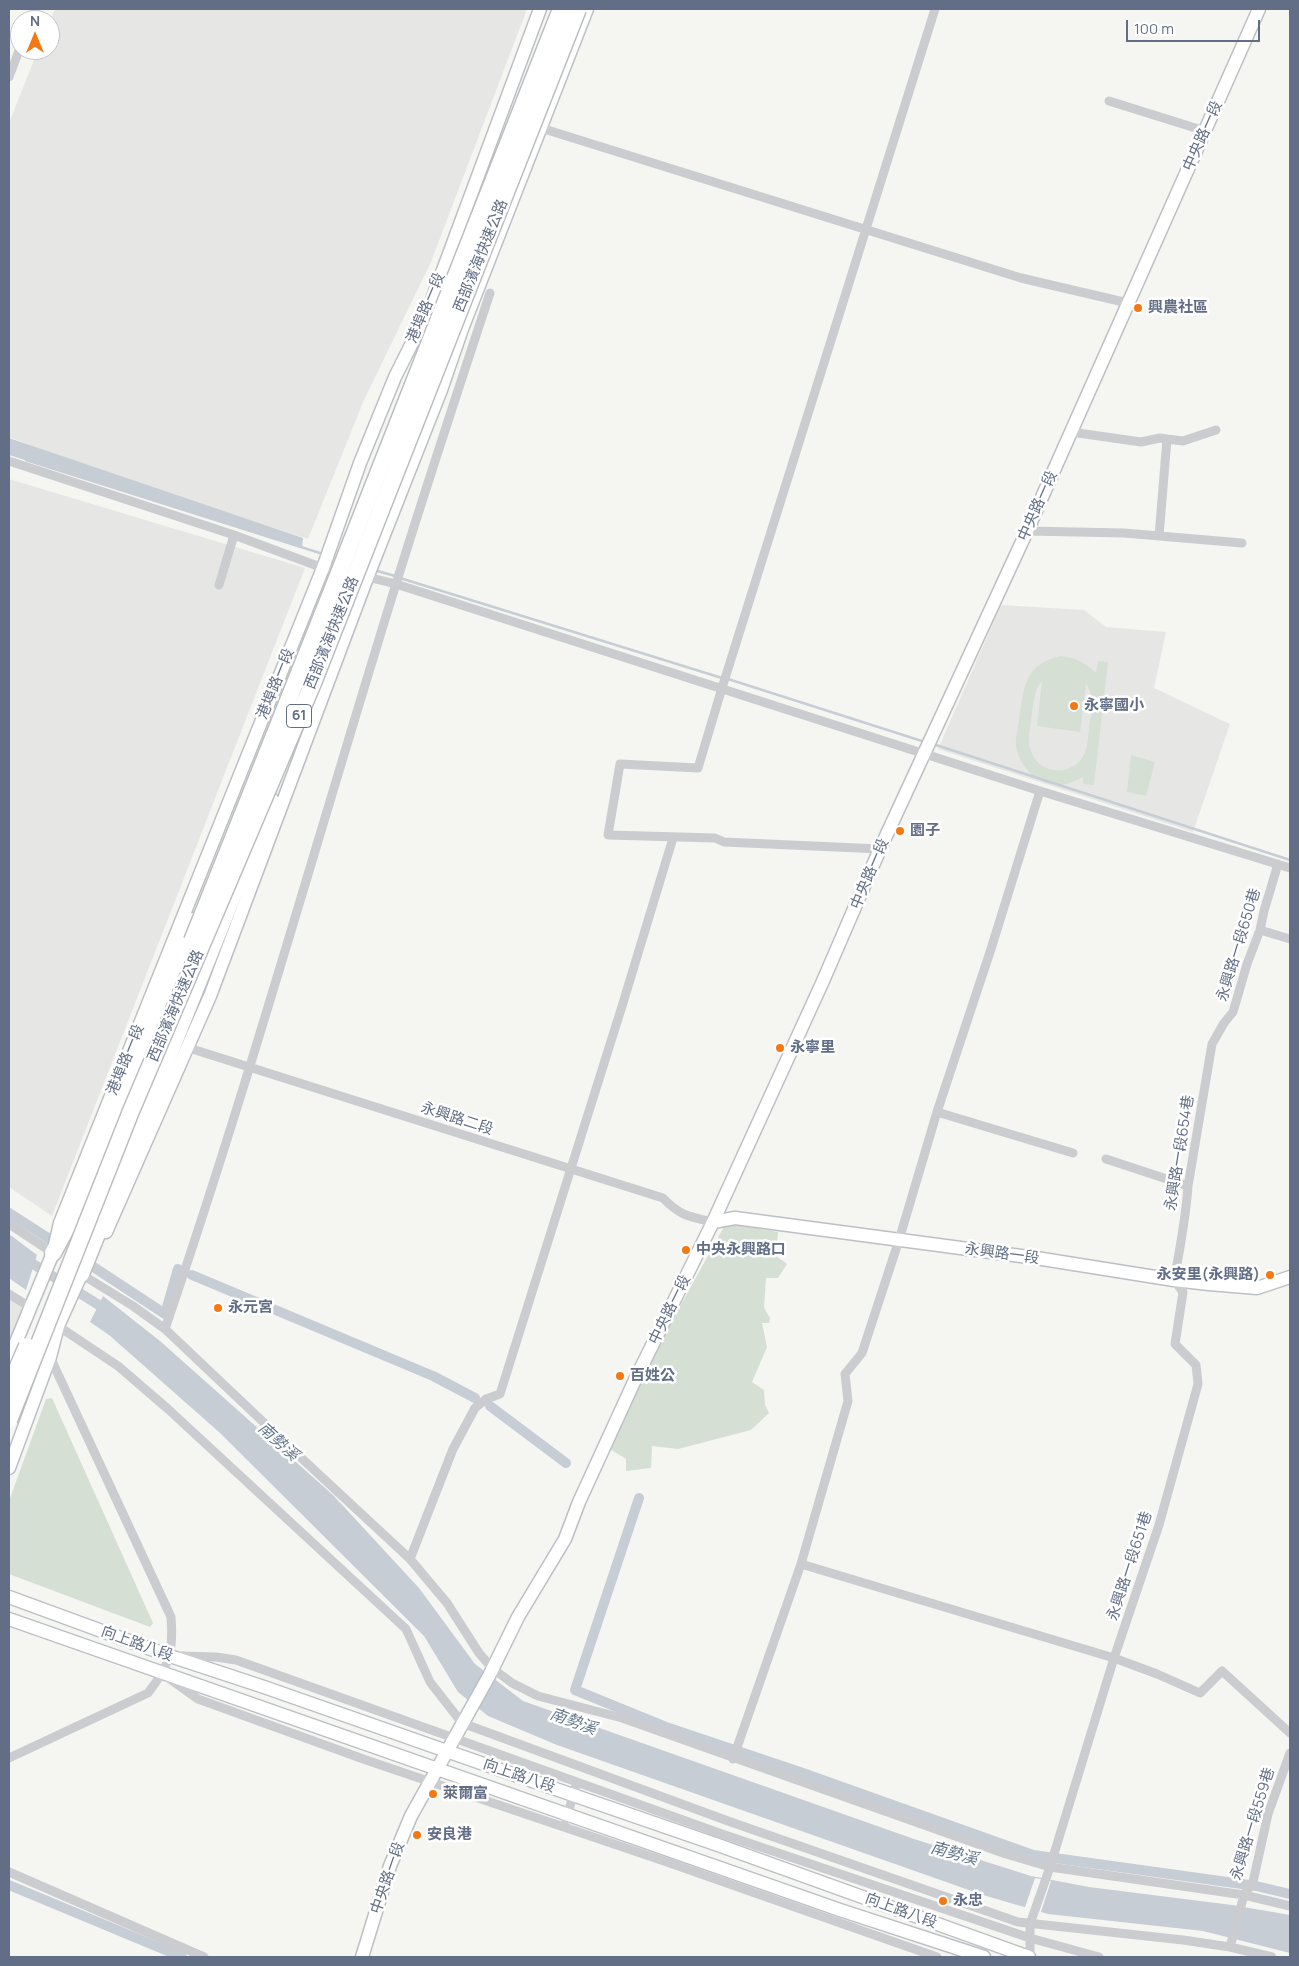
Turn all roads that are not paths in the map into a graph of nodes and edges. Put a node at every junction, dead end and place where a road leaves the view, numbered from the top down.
1 (540, 9) edge
2 (560, 9) edge
3 (578, 9) edge
4 (587, 9) edge
5 (935, 9) edge
6 (1259, 9) edge
7 (15, 60) edge
8 (9, 77) edge
9 (1109, 101) dead end
10 (541, 128) junction
11 (1205, 131) junction
12 (865, 231) junction
13 (490, 293) dead end
14 (1128, 303) junction
15 (427, 313) junction
16 (462, 329) junction
17 (412, 412) junction
18 (1216, 430) dead end
19 (1071, 432) junction
20 (1167, 439) junction
21 (9, 461) edge
22 (1027, 531) junction
23 (234, 536) junction
24 (1159, 536) junction
25 (1242, 543) dead end
26 (322, 568) junction
27 (348, 572) junction
28 (367, 578) junction
29 (396, 584) junction
30 (219, 585) dead end
31 (333, 588) junction
32 (313, 683) junction
33 (722, 688) junction
34 (925, 754) junction
35 (1040, 790) junction
36 (673, 838) junction
37 (880, 849) junction
38 (1278, 864) junction
39 (1290, 868) edge
40 (1260, 930) junction
41 (1290, 939) edge
42 (1220, 1033) joint
43 (188, 1048) junction
44 (251, 1067) junction
45 (937, 1112) junction
46 (1073, 1153) dead end
47 (1106, 1159) dead end
48 (569, 1169) junction
49 (1188, 1186) junction
50 (105, 1188) junction
51 (713, 1222) junction
52 (9, 1224) edge
53 (900, 1240) junction
54 (53, 1253) junction
55 (81, 1274) junction
56 (1288, 1275) edge
57 (1174, 1280) junction
58 (9, 1294) edge
59 (30, 1308) junction
60 (58, 1326) junction
61 (165, 1329) junction
62 (50, 1358) junction
63 (9, 1359) edge
64 (9, 1387) edge
65 (9, 1420) edge
66 (9, 1468) edge
67 (410, 1558) junction
68 (801, 1564) junction
69 (9, 1597) edge
70 (9, 1619) edge
71 (170, 1656) junction
72 (1114, 1658) junction
73 (490, 1672) junction
74 (163, 1673) junction
75 (462, 1723) junction
76 (1290, 1733) edge
77 (454, 1739) junction
78 (447, 1752) junction
79 (1290, 1753) edge
80 (9, 1758) edge
81 (733, 1759) junction
82 (438, 1769) junction
83 (430, 1781) junction
84 (577, 1782) junction
85 (573, 1795) junction
86 (567, 1814) junction
87 (564, 1828) junction
88 (1050, 1867) junction
89 (9, 1872) edge
90 (1243, 1899) junction
91 (1290, 1906) edge
92 (1030, 1924) junction
93 (1030, 1938) junction
94 (1231, 1943) junction
95 (204, 1957) edge
96 (362, 1957) edge
97 (937, 1957) edge
98 (984, 1957) edge
99 (1030, 1957) edge
100 (1099, 1957) edge
101 (1272, 1957) edge

1 - 15 street, 港埠路一段
2 - 31 highway, 西部濱海快速公路 / 61, bridge
3 - 32 highway, 西部濱海快速公路 / 61, bridge
4 - 10 street, 港埠路一段
5 - 12 street
6 - 11 street, 中央路一段
7 - 8 street
9 - 11 street
10 - 12 street
10 - 16 street, 港埠路一段
11 - 14 street, 中央路一段
12 - 14 street
12 - 33 street
13 - 29 street
14 - 19 street, 中央路一段
15 - 17 street
15 - 26 street, 港埠路一段
16 - 17 street
16 - 28 street, 港埠路一段
17 - 27 street, 港埠路一段
18 - 20 street
19 - 20 street
19 - 22 street, 中央路一段
20 - 24 street
21 - 23 street
22 - 24 street
22 - 34 street, 中央路一段
23 - 26 street
23 - 30 street
24 - 25 street
26 - 27 street
26 - 54 street, 港埠路一段
27 - 28 street
27 - 50 street, 港埠路一段
28 - 29 street
28 - 43 street, 港埠路一段
29 - 33 street
29 - 44 street
31 - 54 highway, bridge
31 - 64 highway, 西部濱海快速公路 / 61, bridge
32 - 55 highway, bridge
32 - 65 highway, 西部濱海快速公路 / 61, bridge
33 - 34 street
33 - 36 street
34 - 35 street
34 - 37 street, 中央路一段
35 - 38 street
35 - 45 street
36 - 37 street
36 - 48 street
37 - 51 street, 中央路一段
38 - 39 street
38 - 40 street, 永興路一段650巷
40 - 41 street
40 - 42 street, 永興路一段650巷
42 - 49 street, 永興路一段654巷
43 - 44 street, 永興路二段
43 - 55 street, 港埠路一段
44 - 48 street, 永興路二段
44 - 61 street
45 - 46 street
45 - 53 street
47 - 49 street
48 - 51 street, 永興路二段
48 - 67 street
49 - 57 street, 永興路一段654巷
50 - 55 street, 港埠路一段
50 - 63 street, 港埠路一段
51 - 53 street, 永興路一段
51 - 73 street, 中央路一段
52 - 54 street
53 - 57 street, 永興路一段
53 - 68 street
54 - 59 street, 港埠路一段
55 - 60 street, 港埠路一段
55 - 61 street
56 - 57 street, 永興路一段
57 - 72 street, 永興路一段651巷
58 - 59 street
59 - 63 street, 港埠路一段
60 - 62 street, 港埠路一段
60 - 75 street
61 - 67 street
62 - 66 street, 港埠路一段
62 - 71 street
67 - 73 street
68 - 72 street
68 - 81 street
69 - 71 street, 向上路八段
70 - 74 street, 向上路八段
71 - 74 street
71 - 77 street
71 - 78 street, 向上路八段
72 - 76 street
72 - 88 street, 永興路一段651巷
73 - 75 street, 中央路一段
73 - 81 street
74 - 80 street
74 - 82 street, 向上路八段
74 - 83 street
75 - 77 street, 中央路一段
75 - 92 street
77 - 78 street, 中央路一段
77 - 84 street
78 - 82 street, 中央路一段
78 - 85 street, 向上路八段
79 - 90 street, 永興路一段559巷
81 - 88 street
82 - 83 street, 中央路一段
82 - 86 street, 向上路八段
83 - 87 street
83 - 96 street, 中央路一段
84 - 85 street
84 - 93 street
85 - 86 street
85 - 99 street, 向上路八段
86 - 87 street
86 - 98 street, 向上路八段
87 - 97 street
88 - 90 street
88 - 92 street, 永興路一段651巷
89 - 95 street
90 - 91 street
90 - 94 street, 永興路一段559巷
92 - 93 street, 永興路一段651巷
92 - 94 street
93 - 99 street, 永興路一段651巷
93 - 100 street
94 - 101 street

